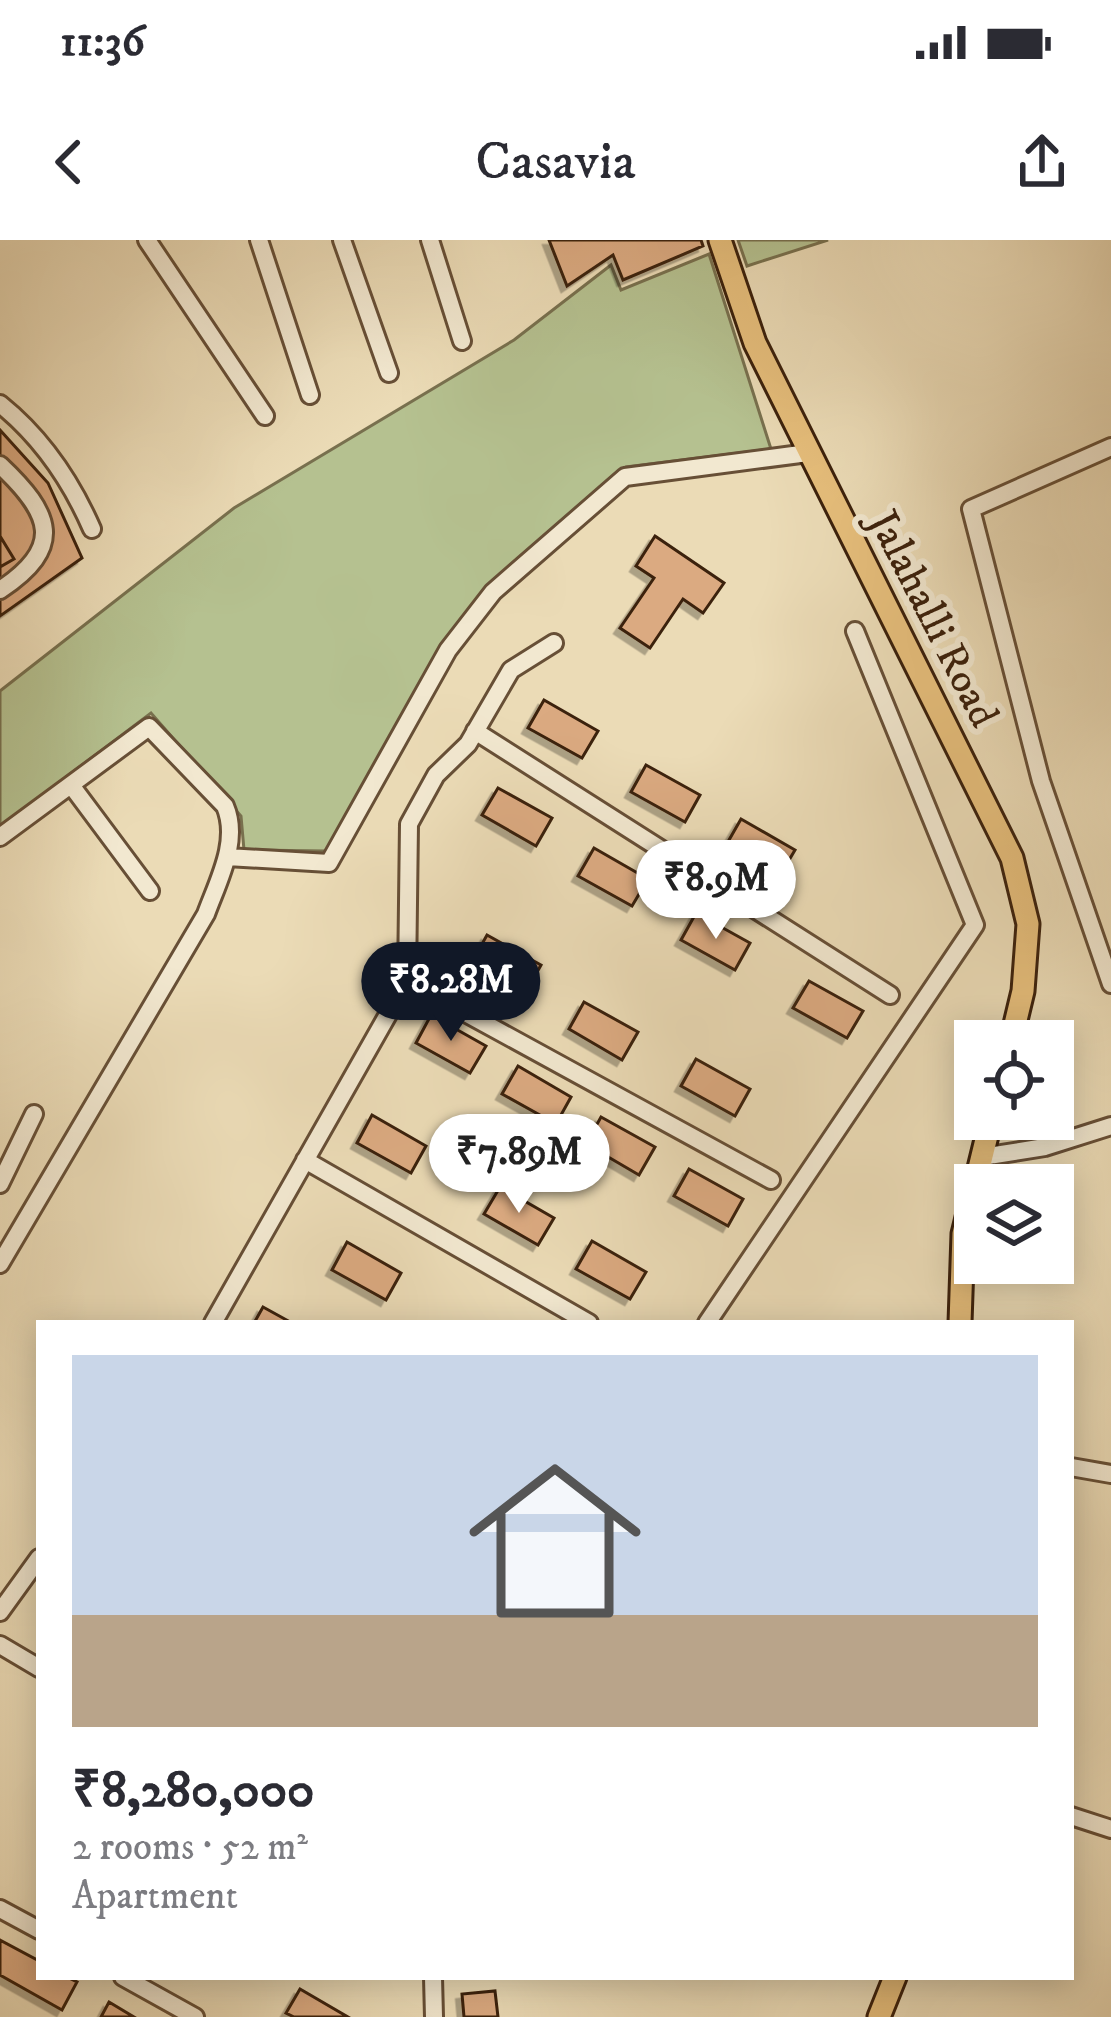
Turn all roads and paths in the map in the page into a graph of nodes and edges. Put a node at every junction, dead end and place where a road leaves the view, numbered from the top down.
1 (147, 240) edge
2 (259, 240) edge
3 (342, 240) edge
4 (430, 240) edge
5 (720, 240) edge
6 (462, 341) dead end
7 (389, 373) dead end
8 (310, 395) dead end
9 (0, 404) edge
10 (265, 416) dead end
11 (1111, 447) edge
12 (808, 453) junction
13 (0, 466) edge
14 (92, 529) dead end
15 (0, 590) edge
16 (855, 631) dead end
17 (554, 644) dead end
18 (476, 731) junction
19 (70, 785) junction
20 (0, 837) edge
21 (227, 857) junction
22 (150, 891) dead end
23 (407, 981) junction
24 (1111, 984) edge
25 (890, 995) dead end
26 (1016, 1020) edge
27 (34, 1114) dead end
28 (1111, 1126) edge
29 (986, 1140) edge
30 (982, 1157) junction
31 (305, 1160) junction
32 (770, 1180) dead end
33 (0, 1184) edge
34 (0, 1264) edge
35 (215, 1320) edge
36 (584, 1320) edge
37 (708, 1320) edge
38 (961, 1320) edge
39 (1074, 1468) edge
40 (1111, 1474) edge
41 (36, 1562) edge
42 (0, 1612) edge
43 (0, 1645) edge
44 (36, 1666) edge
45 (1074, 1817) edge
46 (1111, 1828) edge
47 (0, 1909) edge
48 (36, 1928) edge
49 (128, 1980) edge
50 (433, 1980) edge
51 (894, 1980) edge
52 (196, 2017) edge
53 (434, 2017) edge
54 (878, 2017) edge

1 - 10 street
2 - 8 street
3 - 7 street
4 - 6 street
5 - 12 main road, Jalahalli Road
9 - 14 street
11 - 24 street
12 - 21 street
12 - 26 main road, Jalahalli Road
13 - 15 street
16 - 37 street
17 - 18 street
18 - 23 street
18 - 25 street
19 - 20 street
19 - 21 street
19 - 22 street
21 - 34 street
23 - 31 street
23 - 32 street
27 - 33 street
28 - 30 street
29 - 30 main road
30 - 38 main road
31 - 35 street
31 - 36 street
39 - 40 street
41 - 42 street
43 - 44 street
45 - 46 street
47 - 48 street
49 - 52 street
50 - 53 street
51 - 54 main road

